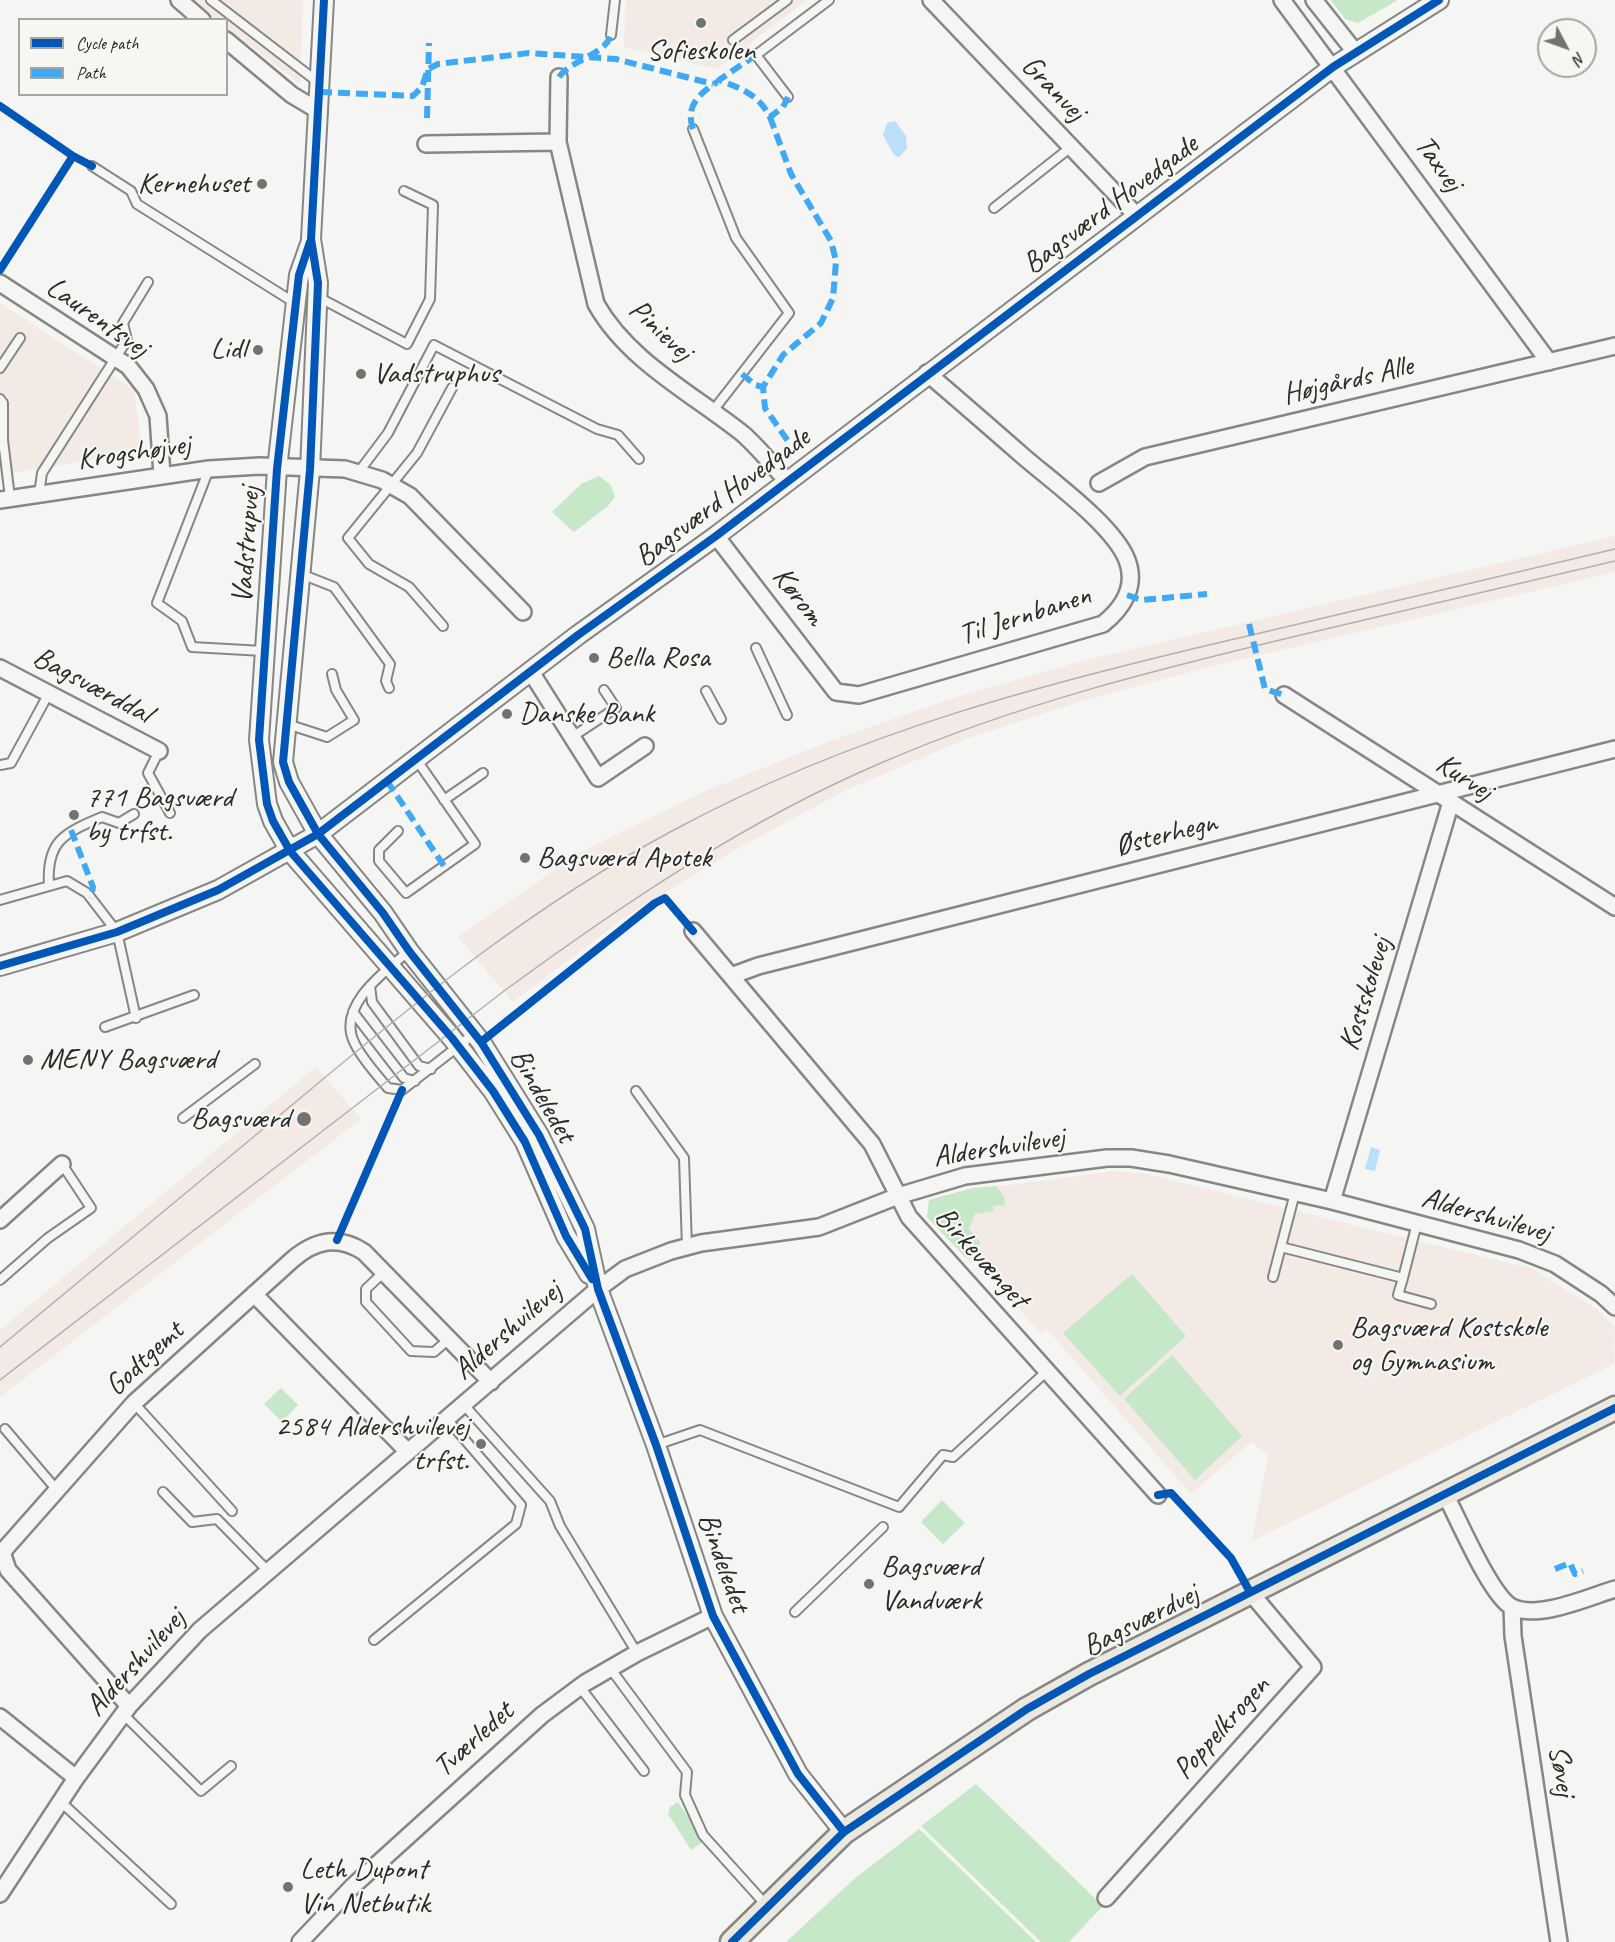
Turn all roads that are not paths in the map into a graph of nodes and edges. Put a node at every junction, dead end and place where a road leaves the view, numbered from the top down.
1 (179, 0) edge
2 (211, 0) edge
3 (227, 0) edge
4 (324, 0) edge
5 (615, 0) edge
6 (787, 0) edge
7 (829, 0) edge
8 (931, 0) edge
9 (1282, 0) edge
10 (1314, 0) edge
11 (1440, 0) edge
12 (226, 11) junction
13 (200, 18) edge
14 (611, 35) dead end
15 (734, 40) dead end
16 (228, 42) edge
17 (1356, 53) junction
18 (1333, 67) junction
19 (560, 77) dead end
20 (320, 84) junction
21 (788, 97) dead end
22 (319, 111) junction
23 (693, 129) dead end
24 (558, 142) junction
25 (426, 144) dead end
26 (1071, 147) junction
27 (92, 166) dead end
28 (404, 191) dead end
29 (994, 208) dead end
30 (1136, 215) junction
31 (311, 239) junction
32 (148, 282) dead end
33 (0, 283) edge
34 (317, 296) junction
35 (296, 304) junction
36 (20, 338) dead end
37 (1615, 346) edge
38 (116, 359) junction
39 (1549, 362) junction
40 (0, 368) edge
41 (927, 373) junction
42 (452, 388) dead end
43 (0, 399) edge
44 (712, 412) junction
45 (639, 459) dead end
46 (277, 468) junction
47 (209, 469) junction
48 (310, 470) junction
49 (358, 473) junction
50 (162, 475) junction
51 (787, 481) junction
52 (1099, 483) dead end
53 (392, 485) junction
54 (39, 494) junction
55 (5, 499) edge
56 (716, 536) junction
57 (300, 573) junction
58 (524, 612) dead end
59 (442, 626) dead end
60 (756, 648) dead end
61 (263, 651) junction
62 (0, 668) edge
63 (531, 672) junction
64 (332, 674) dead end
65 (389, 688) dead end
66 (604, 690) dead end
67 (706, 691) dead end
68 (49, 693) junction
69 (836, 693) joint
70 (1284, 694) dead end
71 (787, 715) dead end
72 (721, 719) dead end
73 (287, 723) junction
74 (572, 737) junction
75 (645, 746) dead end
76 (1615, 749) edge
77 (159, 751) joint
78 (415, 758) junction
79 (0, 765) edge
80 (483, 773) dead end
81 (1445, 798) junction
82 (444, 800) junction
83 (170, 813) dead end
84 (135, 814) dead end
85 (398, 831) dead end
86 (318, 834) junction
87 (290, 851) junction
88 (50, 886) junction
89 (0, 900) edge
90 (1615, 907) edge
91 (693, 931) dead end
92 (117, 933) junction
93 (409, 951) junction
94 (0, 966) edge
95 (390, 966) junction
96 (731, 976) junction
97 (370, 986) junction
98 (194, 995) dead end
99 (352, 1012) junction
100 (136, 1018) junction
101 (105, 1027) dead end
102 (475, 1034) junction
103 (458, 1046) junction
104 (255, 1064) dead end
105 (431, 1069) junction
106 (415, 1081) junction
107 (636, 1091) dead end
108 (183, 1118) dead end
109 (62, 1164) joint
110 (1295, 1193) junction
111 (898, 1196) junction
112 (1332, 1201) junction
113 (0, 1220) edge
114 (1417, 1223) junction
115 (687, 1247) junction
116 (1281, 1247) junction
117 (384, 1272) junction
118 (1273, 1277) dead end
119 (1403, 1278) junction
120 (0, 1280) edge
121 (598, 1289) junction
122 (254, 1294) junction
123 (1431, 1304) dead end
124 (1615, 1307) edge
125 (449, 1339) junction
126 (1047, 1371) junction
127 (491, 1382) junction
128 (134, 1403) junction
129 (464, 1405) junction
130 (1615, 1408) edge
131 (447, 1419) junction
132 (5, 1430) dead end
133 (656, 1445) junction
134 (408, 1452) junction
135 (56, 1489) junction
136 (163, 1492) dead end
137 (1444, 1492) junction
138 (1158, 1494) dead end
139 (232, 1511) dead end
140 (883, 1527) dead end
141 (268, 1571) junction
142 (1615, 1589) edge
143 (1250, 1592) junction
144 (1512, 1607) junction
145 (795, 1612) dead end
146 (713, 1616) junction
147 (374, 1640) dead end
148 (637, 1653) junction
149 (610, 1668) junction
150 (580, 1687) junction
151 (126, 1710) junction
152 (0, 1717) edge
153 (231, 1766) dead end
154 (644, 1771) dead end
155 (76, 1778) junction
156 (61, 1802) junction
157 (844, 1832) junction
158 (0, 1894) edge
159 (1106, 1898) dead end
160 (171, 1904) dead end
161 (767, 1906) junction
162 (300, 1942) edge
163 (732, 1942) edge
164 (1559, 1942) edge

1 - 13 street
2 - 12 lane
3 - 12 lane
4 - 20 street, Vadstrupvej
5 - 14 lane
6 - 15 lane
7 - 21 lane
8 - 26 street, Granvej
9 - 18 street, Taxvej
10 - 17 street
11 - 17 street, Bagsværd Hovedgade
12 - 20 lane
16 - 22 street
17 - 18 street, Bagsværd Hovedgade
18 - 30 street, Bagsværd Hovedgade
18 - 39 street, Taxvej
19 - 24 street, Pinievej
20 - 22 street, Vadstrupvej
22 - 31 street, Vadstrupvej
23 - 44 lane
24 - 25 street
24 - 44 street, Pinievej
26 - 29 lane
26 - 30 street, Granvej
27 - 35 lane
28 - 34 lane
30 - 41 street, Bagsværd Hovedgade
31 - 34 street, Vadstrupvej
31 - 35 street, Vadstrupvej
32 - 38 lane
33 - 38 street, Laurentsvej
34 - 48 street, Vadstrupvej
35 - 46 street, Vadstrupvej
36 - 40 lane
37 - 39 street, Højgårds Alle
38 - 50 street, Laurentsvej
38 - 54 lane
39 - 52 street, Højgårds Alle
41 - 51 street, Bagsværd Hovedgade
41 - 69 street, Til Jernbanen
42 - 53 lane
43 - 55 lane
44 - 51 street, Pinievej
45 - 49 lane
46 - 47 street, Krogshøjvej
46 - 48 street, Vadstrupvej
46 - 61 street, Vadstrupvej
47 - 50 street, Krogshøjvej
47 - 61 lane
48 - 49 street, Vadstrupvej
48 - 57 street, Vadstrupvej
49 - 53 street, Vadstrupvej
50 - 54 street, Krogshøjvej
51 - 56 street, Bagsværd Hovedgade
53 - 58 street, Vadstrupvej
53 - 59 lane
54 - 55 street, Krogshøjvej
56 - 63 street, Bagsværd Hovedgade
56 - 69 street, Kørom
57 - 65 lane
57 - 73 street, Vadstrupvej
60 - 71 lane
61 - 87 street, Vadstrupvej
62 - 68 street, Bagsværddal
63 - 74 street
63 - 78 street, Bagsværd Hovedgade
64 - 73 lane
66 - 74 lane
67 - 72 lane
68 - 77 street, Bagsværddal
68 - 79 lane
70 - 81 street, Kurvej
73 - 86 street, Vadstrupvej
74 - 75 street
76 - 81 street, Østerhegn
77 - 83 lane
78 - 82 lane
78 - 86 street, Bagsværd Hovedgade
80 - 82 lane
81 - 90 street, Kurvej
81 - 96 street, Østerhegn
81 - 112 street, Kostskolevej
82 - 85 lane
84 - 88 lane
86 - 87 street, Bagsværd Hovedgade
86 - 93 street, Bindeledet
87 - 92 street, Bagsværd Hovedgade
87 - 95 street, Bindeledet
88 - 89 lane
88 - 92 lane
91 - 96 street, Birkevænget
92 - 94 street, Bagsværd Hovedgade
92 - 100 lane
93 - 95 lane
93 - 102 street, Bindeledet
95 - 97 lane
95 - 103 street, Bindeledet
96 - 111 street, Birkevænget
97 - 99 lane
97 - 105 lane
98 - 100 lane
99 - 106 lane
99 - 106 lane
100 - 101 lane
102 - 103 lane
102 - 121 street, Bindeledet
103 - 105 lane
103 - 121 street, Bindeledet
104 - 108 lane
105 - 106 lane
107 - 115 lane
109 - 113 street
109 - 120 lane
110 - 111 street, Aldershvilevej
110 - 112 street, Aldershvilevej
110 - 116 lane
111 - 115 street, Aldershvilevej
111 - 126 street, Birkevænget
112 - 114 street, Aldershvilevej
114 - 119 lane
114 - 124 street, Aldershvilevej
115 - 121 street, Aldershvilevej
116 - 118 lane
116 - 119 lane
117 - 122 street, Godtgemt
117 - 125 street, Godtgemt
117 - 125 lane
119 - 123 lane
121 - 127 street, Aldershvilevej
121 - 133 street, Bindeledet
122 - 128 street, Godtgemt
122 - 134 street
125 - 127 street, Godtgemt
126 - 133 lane
126 - 138 street, Birkevænget
127 - 129 street, Aldershvilevej
128 - 135 street, Godtgemt
128 - 139 lane
129 - 131 street, Aldershvilevej
129 - 148 lane
130 - 137 main road, Bagsværdvej
131 - 134 street, Aldershvilevej
131 - 147 lane
132 - 135 lane
133 - 146 street, Bindeledet
134 - 141 street, Aldershvilevej
135 - 151 street, Godtgemt
136 - 141 lane
137 - 143 main road, Bagsværdvej
137 - 144 street
140 - 145 lane
141 - 151 street, Aldershvilevej
142 - 144 street
143 - 157 main road, Bagsværdvej
143 - 159 street, Poppelkrogen
144 - 164 street, Søvej
146 - 148 street, Tværledet
146 - 157 street, Bindeledet
148 - 149 street, Tværledet
149 - 150 street, Tværledet
149 - 161 lane
150 - 154 lane
150 - 162 street, Tværledet
151 - 153 lane
151 - 155 street, Aldershvilevej
152 - 155 street
155 - 156 street, Aldershvilevej
156 - 158 street, Aldershvilevej
156 - 160 lane
157 - 161 main road, Bagsværdvej
161 - 163 main road, Bagsværdvej

